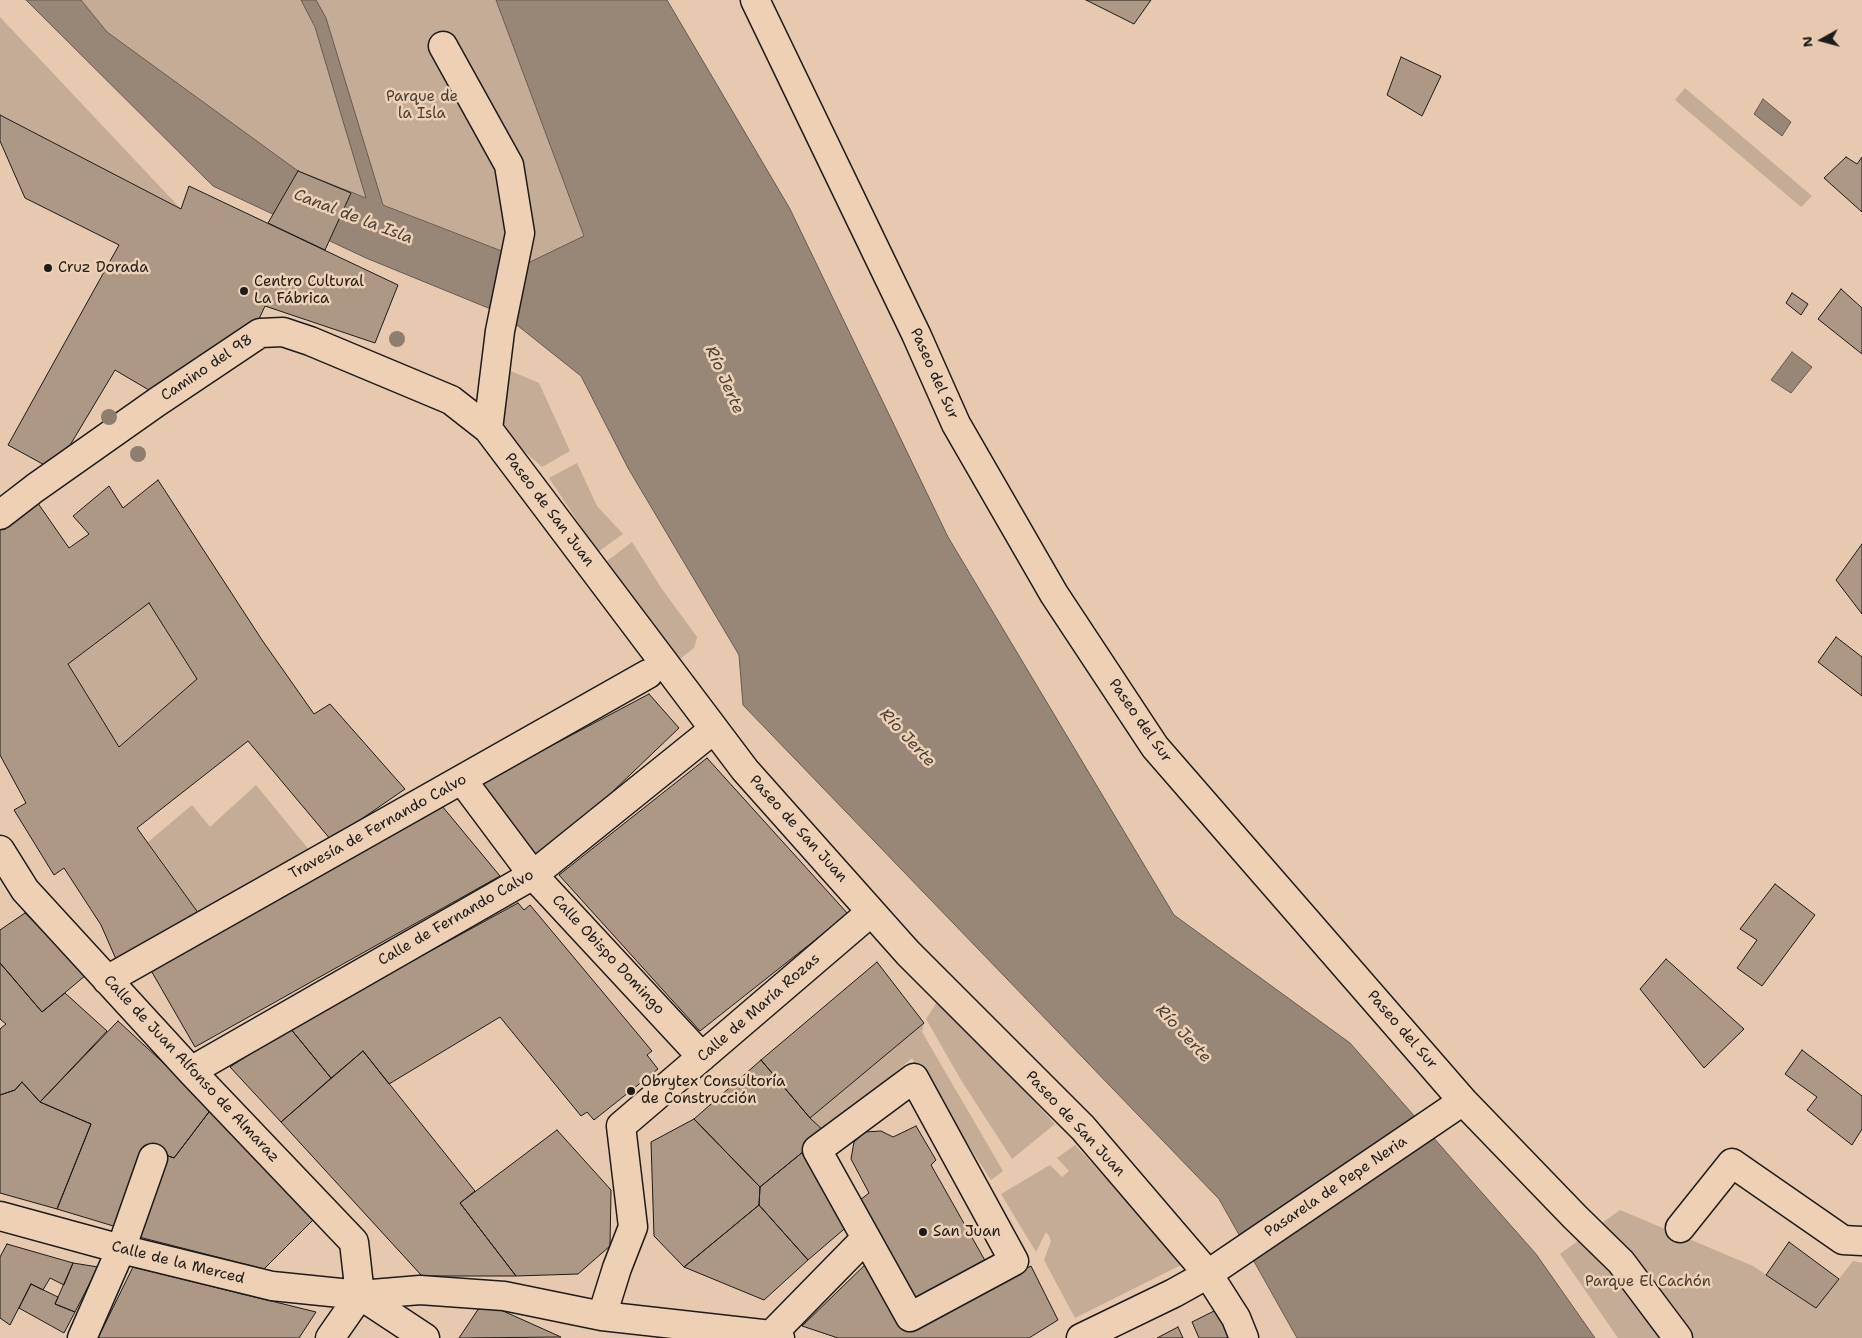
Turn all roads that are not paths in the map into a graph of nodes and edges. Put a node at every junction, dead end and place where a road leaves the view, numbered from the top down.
1 (755, 0) edge
2 (443, 46) dead end
3 (488, 429) junction
4 (0, 515) edge
5 (631, 619) junction
6 (648, 674) junction
7 (703, 738) junction
8 (462, 780) junction
9 (0, 850) edge
10 (533, 875) junction
11 (864, 918) junction
12 (107, 980) junction
13 (932, 994) dead end
14 (702, 1057) junction
15 (191, 1070) junction
16 (1464, 1100) junction
17 (153, 1158) dead end
18 (0, 1216) edge
19 (1680, 1228) dead end
20 (866, 1238) junction
21 (1862, 1241) edge
22 (121, 1249) junction
23 (1208, 1274) junction
24 (360, 1295) junction
25 (609, 1327) edge
26 (776, 1337) edge
27 (82, 1338) edge
28 (330, 1338) edge
29 (426, 1338) edge
30 (1081, 1338) edge
31 (1244, 1338) edge
32 (1678, 1338) edge

1 - 16 street, Paseo del Sur
2 - 3 street
3 - 4 street, Camino del 98
3 - 5 street, Paseo de San Juan
5 - 6 street
5 - 23 street, Paseo de San Juan
6 - 7 street
6 - 8 street, Travesía de Fernando Calvo
7 - 10 street, Calle de Fernando Calvo
7 - 11 street
8 - 10 street, Calle Obispo Domingo
8 - 12 street, Travesía de Fernando Calvo
9 - 12 street, Calle de Juan Alfonso de Almaraz
10 - 14 street, Calle Obispo Domingo
10 - 15 street, Calle de Fernando Calvo
11 - 13 street
11 - 14 street, Calle de María Rozas
12 - 15 street, Calle de Juan Alfonso de Almaraz
14 - 25 street, Calle de María Rozas
15 - 24 street, Calle de Juan Alfonso de Almaraz
16 - 23 street, Pasarela de Pepe Neria
16 - 32 street, Paseo del Sur
17 - 22 street
18 - 22 street, Calle de la Merced
19 - 21 street
20 - 20 street
20 - 26 street
22 - 24 street, Calle de la Merced
22 - 27 street
23 - 30 street, Pasarela de Pepe Neria
23 - 31 street, Paseo de San Juan
24 - 25 street, Calle de la Merced
24 - 28 street
24 - 29 street
25 - 26 street, Calle de la Merced

